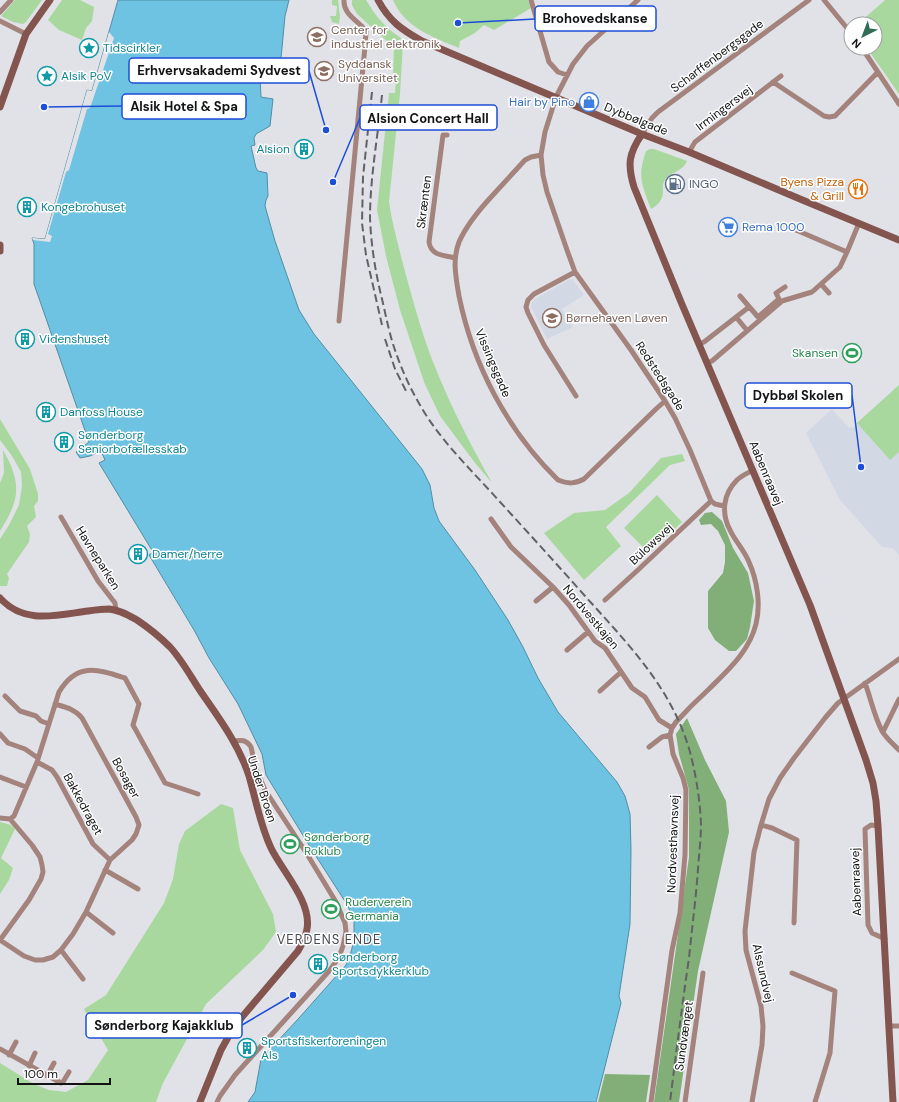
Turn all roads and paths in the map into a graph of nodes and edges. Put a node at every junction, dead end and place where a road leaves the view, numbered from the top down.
1 (11, 0) edge
2 (50, 0) edge
3 (344, 0) edge
4 (378, 0) edge
5 (532, 0) edge
6 (638, 0) edge
7 (809, 0) edge
8 (824, 0) edge
9 (0, 12) edge
10 (0, 21) edge
11 (843, 23) edge
12 (26, 34) junction
13 (867, 56) edge
14 (878, 72) junction
15 (567, 75) junction
16 (781, 76) dead end
17 (773, 82) junction
18 (556, 97) junction
19 (899, 104) edge
20 (0, 105) edge
21 (642, 134) junction
22 (447, 135) dead end
23 (689, 152) junction
24 (541, 155) junction
25 (859, 223) junction
26 (796, 230) dead end
27 (899, 240) edge
28 (0, 245) edge
29 (0, 251) edge
30 (847, 252) junction
31 (455, 258) junction
32 (575, 272) junction
33 (821, 284) junction
34 (785, 288) dead end
35 (829, 292) dead end
36 (740, 296) dead end
37 (749, 307) junction
38 (736, 317) junction
39 (339, 321) dead end
40 (745, 328) dead end
41 (699, 344) junction
42 (707, 363) junction
43 (576, 396) dead end
44 (666, 401) junction
45 (753, 470) junction
46 (711, 501) junction
47 (724, 506) junction
48 (61, 517) dead end
49 (491, 519) dead end
50 (553, 587) junction
51 (0, 598) edge
52 (604, 600) dead end
53 (536, 601) dead end
54 (116, 610) junction
55 (588, 632) junction
56 (567, 650) dead end
57 (899, 659) edge
58 (621, 672) junction
59 (865, 683) junction
60 (600, 691) dead end
61 (5, 696) dead end
62 (844, 699) junction
63 (899, 699) edge
64 (55, 704) junction
65 (49, 724) junction
66 (672, 728) junction
67 (883, 732) junction
68 (0, 734) edge
69 (670, 735) junction
70 (233, 742) junction
71 (649, 746) dead end
72 (899, 750) edge
73 (37, 760) junction
74 (0, 777) edge
75 (26, 787) junction
76 (198, 794) dead end
77 (0, 818) edge
78 (10, 820) junction
79 (761, 825) junction
80 (878, 826) junction
81 (110, 860) junction
82 (105, 870) junction
83 (138, 889) dead end
84 (86, 912) junction
85 (794, 924) dead end
86 (113, 933) dead end
87 (885, 939) junction
88 (0, 940) edge
89 (61, 950) junction
90 (703, 973) dead end
91 (792, 973) dead end
92 (83, 979) dead end
93 (890, 1026) junction
94 (899, 1026) edge
95 (16, 1042) dead end
96 (0, 1049) edge
97 (35, 1053) dead end
98 (10, 1055) junction
99 (54, 1063) dead end
100 (29, 1066) junction
101 (69, 1072) dead end
102 (47, 1076) junction
103 (200, 1102) edge
104 (217, 1102) edge
105 (651, 1102) edge
106 (685, 1102) edge
107 (752, 1102) edge
108 (815, 1102) edge
109 (893, 1102) edge

1 - 9 street
2 - 12 street
3 - 39 street
4 - 18 street, Dybbølgade
5 - 15 street
6 - 15 street, Redstedsgade
7 - 21 street, Scharffenbergsgade
8 - 11 street
10 - 12 street
12 - 20 street
13 - 14 street
14 - 17 street
14 - 19 street
15 - 18 street, Redstedsgade
16 - 17 street, Irmingersvej
17 - 23 street, Irmingersvej
18 - 21 street, Dybbølgade
18 - 24 street, Redstedsgade
21 - 23 street, Dybbølgade
21 - 41 street, Aabenraavej
22 - 31 street, Skrænten
23 - 25 street, Dybbølgade
24 - 31 street, Vissingsgade
24 - 32 street, Redstedsgade
25 - 27 street, Dybbølgade
25 - 30 street
26 - 30 street
28 - 29 street
30 - 33 street
31 - 44 street, Vissingsgade
32 - 43 street
32 - 44 street, Redstedsgade
33 - 35 street
33 - 42 street
34 - 37 street
36 - 37 street
37 - 38 street
38 - 40 street
38 - 41 street
41 - 42 street, Aabenraavej
42 - 45 street, Aabenraavej
44 - 46 street, Redstedsgade
45 - 47 street
45 - 62 street, Aabenraavej
46 - 47 street
46 - 52 street, Bülowsvej
47 - 66 street, Nordvesthavnsvej
48 - 54 street, Havneparken
49 - 50 street, Nordvestkajen
50 - 53 street
50 - 55 street, Nordvestkajen
51 - 54 street, Under Broen
54 - 70 street, Under Broen
55 - 56 street
55 - 58 street, Nordvestkajen
57 - 59 street, Alssundvej
58 - 60 street
58 - 66 street, Nordvestkajen
59 - 62 street, Alssundvej
59 - 67 street
61 - 65 street
62 - 79 street, Alssundvej
62 - 80 street, Aabenraavej
63 - 67 street
64 - 65 street
64 - 76 street
64 - 81 street, Bosager
65 - 73 street
66 - 69 street, Nordvesthavnsvej
67 - 72 street
68 - 73 street, Bakkedraget
69 - 71 street
69 - 105 street, Nordvesthavnsvej
70 - 103 street, Under Broen
70 - 104 street
73 - 75 street
73 - 81 street, Bakkedraget
74 - 75 street
75 - 78 street
77 - 78 street
78 - 88 street
79 - 85 street
79 - 107 street, Alssundvej
80 - 87 street, Aabenraavej
80 - 87 street, Aabenraavej
81 - 82 street, Bosager
82 - 83 street
82 - 84 street, Bosager
84 - 86 street
84 - 89 street, Bosager
87 - 93 street, Aabenraavej
88 - 89 street, Bosager
89 - 92 street
90 - 106 street, Sundvænget
91 - 108 street
93 - 94 street
93 - 109 street, Aabenraavej
95 - 98 street
96 - 98 street
97 - 100 street
98 - 100 street
99 - 102 street
100 - 102 street
101 - 102 street

